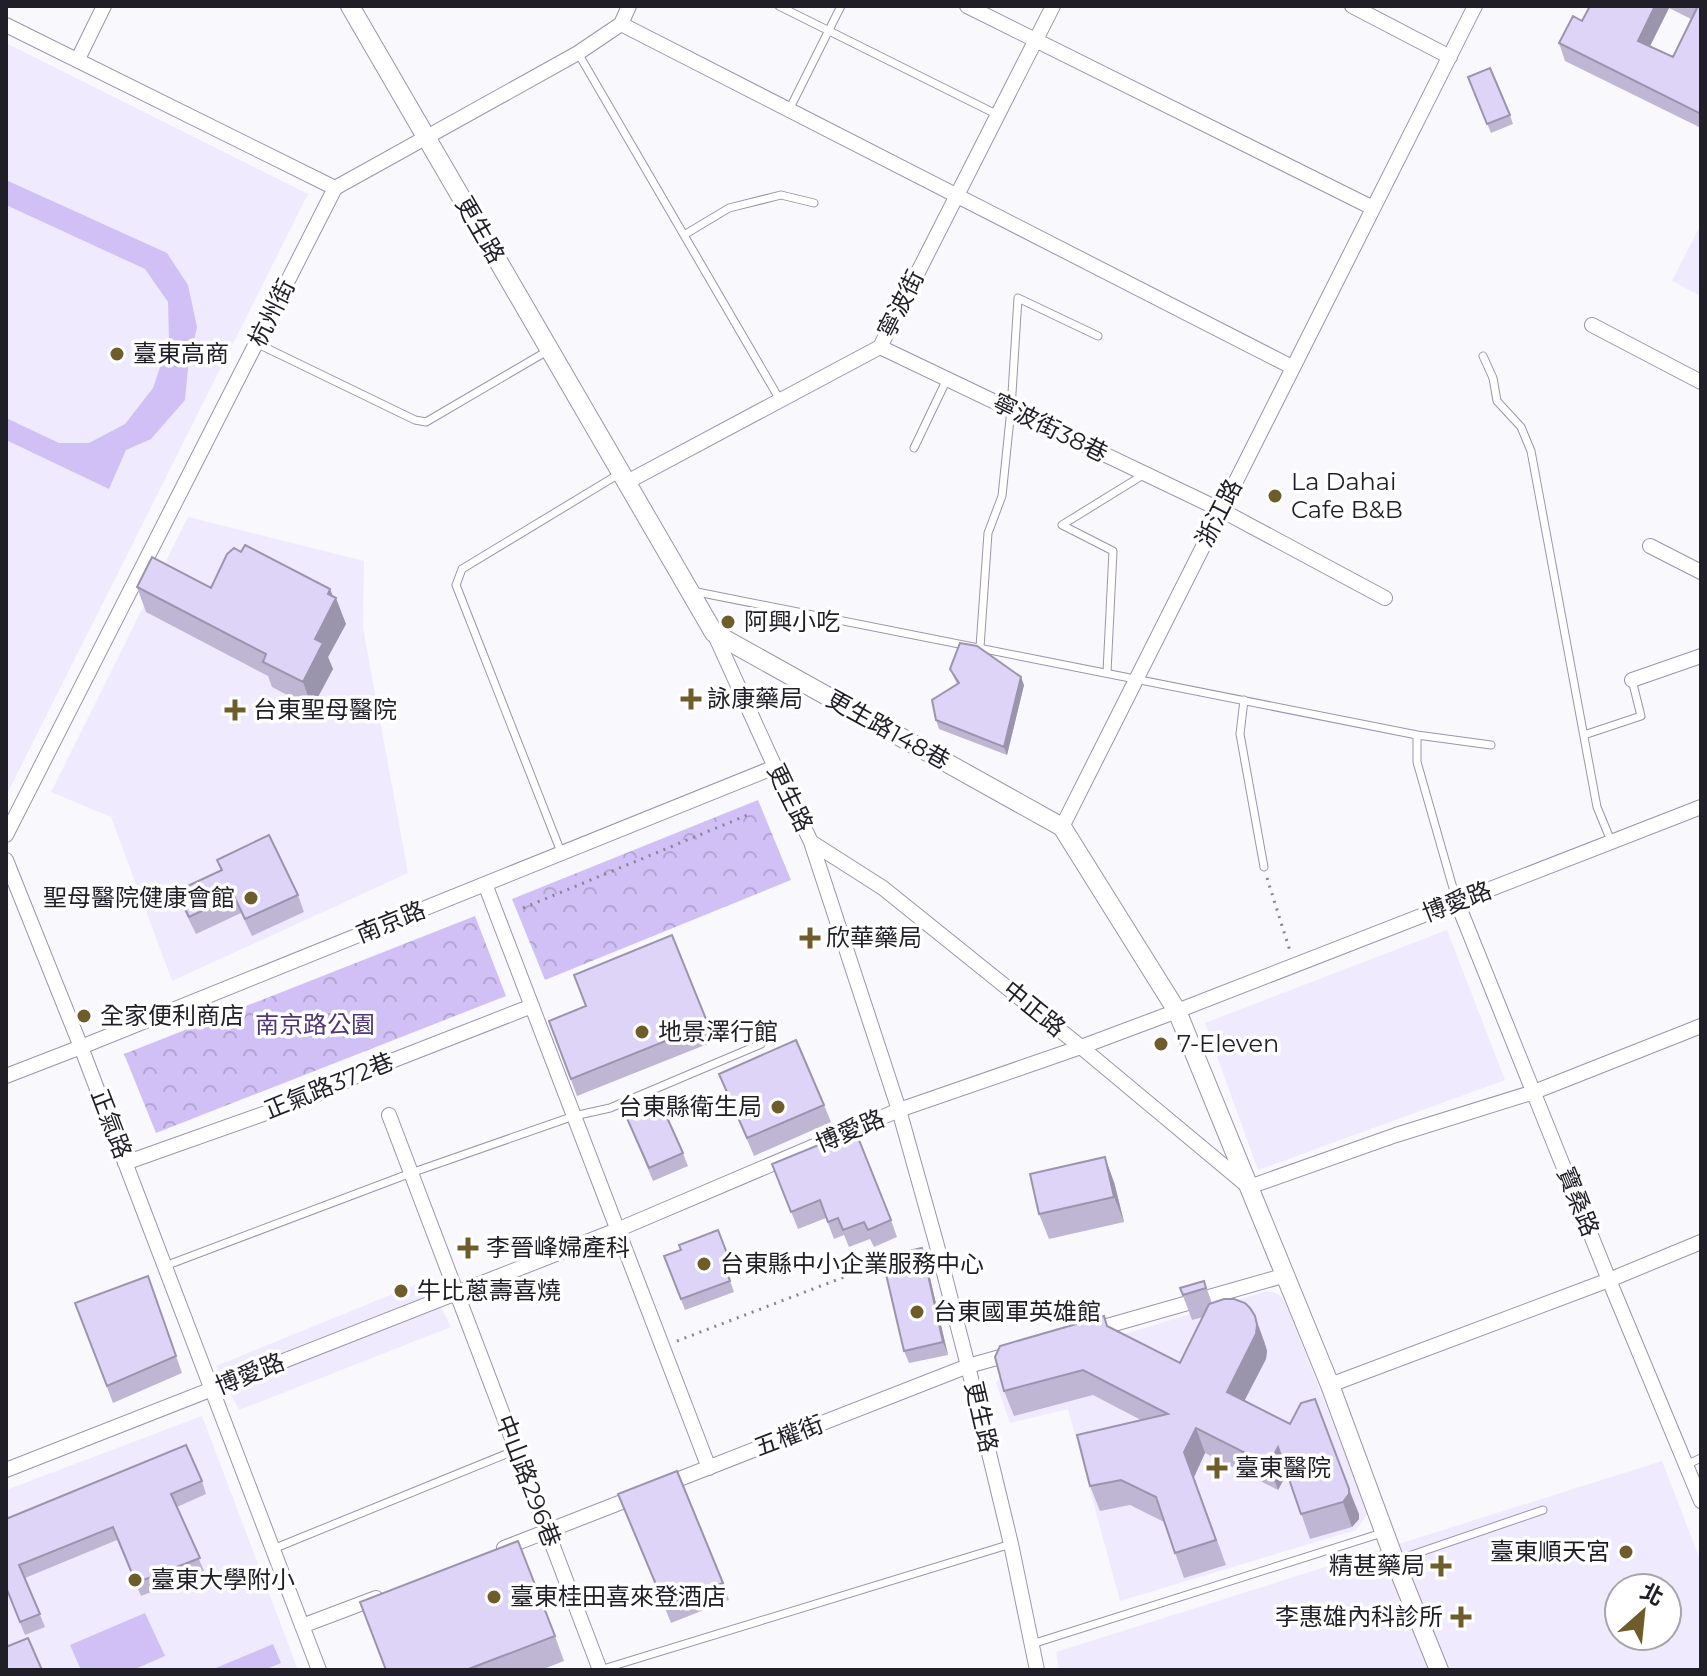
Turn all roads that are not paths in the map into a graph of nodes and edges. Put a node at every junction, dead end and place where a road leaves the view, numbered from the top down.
1 (104, 6) edge
2 (350, 6) edge
3 (629, 6) edge
4 (779, 6) edge
5 (841, 6) edge
6 (967, 6) edge
7 (1053, 6) edge
8 (1352, 6) edge
9 (1475, 6) edge
10 (621, 24) junction
11 (6, 25) edge
12 (830, 30) junction
13 (1036, 40) junction
14 (578, 53) junction
15 (1450, 57) junction
16 (78, 59) junction
17 (789, 110) junction
18 (998, 115) junction
19 (427, 139) junction
20 (335, 188) junction
21 (957, 196) junction
22 (814, 203) dead end
23 (1373, 208) junction
24 (684, 235) junction
25 (1592, 325) dead end
26 (1098, 336) dead end
27 (256, 343) junction
28 (880, 347) junction
29 (549, 350) junction
30 (1483, 356) dead end
31 (1292, 367) junction
32 (947, 379) junction
33 (1701, 382) edge
34 (780, 401) junction
35 (1011, 409) junction
36 (914, 448) dead end
37 (1145, 474) junction
38 (624, 478) junction
39 (1221, 510) junction
40 (1650, 546) dead end
41 (1701, 572) edge
42 (690, 591) junction
43 (1385, 598) dead end
44 (714, 633) junction
45 (980, 647) junction
46 (1701, 656) edge
47 (1107, 672) junction
48 (1136, 678) junction
49 (1632, 680) joint
50 (1244, 700) junction
51 (1417, 735) junction
52 (1584, 735) junction
53 (1491, 745) dead end
54 (775, 767) junction
55 (1701, 807) edge
56 (1062, 827) junction
57 (6, 835) edge
58 (1611, 841) junction
59 (811, 842) junction
60 (561, 852) junction
61 (6, 860) edge
62 (1264, 867) road end
63 (485, 884) junction
64 (1457, 902) junction
65 (532, 1006) junction
66 (1177, 1011) junction
67 (1701, 1026) edge
68 (761, 1044) dead end
69 (81, 1047) junction
70 (1081, 1047) junction
71 (6, 1076) edge
72 (1534, 1092) junction
73 (899, 1110) junction
74 (389, 1115) dead end
75 (574, 1116) junction
76 (125, 1163) junction
77 (411, 1173) junction
78 (1249, 1187) junction
79 (617, 1230) junction
80 (1701, 1242) edge
81 (165, 1266) junction
82 (1286, 1275) junction
83 (1609, 1280) junction
84 (456, 1292) junction
85 (1074, 1336) edge
86 (1029, 1349) edge
87 (968, 1366) junction
88 (1330, 1385) junction
89 (211, 1389) junction
90 (516, 1450) junction
91 (1701, 1458) edge
92 (1686, 1465) junction
93 (709, 1468) junction
94 (6, 1470) edge
95 (1701, 1501) edge
96 (1543, 1510) dead end
97 (547, 1531) junction
98 (1385, 1532) junction
99 (1011, 1544) junction
100 (273, 1549) junction
101 (490, 1554) edge
102 (1395, 1561) junction
103 (389, 1593) edge
104 (302, 1626) junction
105 (1031, 1644) junction
106 (319, 1670) edge
107 (600, 1670) edge
108 (1037, 1670) edge
109 (1439, 1670) edge

1 - 16 street
2 - 19 street, 更生路
3 - 10 street
4 - 12 lane
5 - 12 lane
6 - 13 street
7 - 13 street, 寧波街
8 - 15 street
9 - 15 street, 浙江路
10 - 14 street
10 - 17 street
11 - 16 street
12 - 17 lane
12 - 18 lane
13 - 18 street, 寧波街
13 - 23 street
14 - 19 street
14 - 24 lane
15 - 23 street, 浙江路
16 - 20 street
17 - 21 street
18 - 21 street, 寧波街
19 - 20 street
19 - 29 street, 更生路
20 - 27 street, 杭州街
21 - 28 street, 寧波街
21 - 31 street
22 - 24 lane
23 - 31 street, 浙江路
24 - 34 lane
25 - 33 street
26 - 35 lane
27 - 29 lane
27 - 57 street, 杭州街
28 - 32 street, 寧波街38巷
28 - 34 street, 寧波街
29 - 38 street, 更生路
30 - 52 lane
31 - 39 street, 浙江路
32 - 35 street, 寧波街38巷
32 - 36 lane
34 - 38 street, 寧波街
35 - 37 street, 寧波街38巷
35 - 45 lane
37 - 39 street, 寧波街38巷
37 - 47 lane
38 - 42 street, 更生路
38 - 60 lane
39 - 43 street, 寧波街38巷
39 - 48 street, 浙江路
40 - 41 street
42 - 44 street, 更生路
42 - 45 lane
44 - 54 street, 更生路
44 - 56 street, 更生路148巷
45 - 47 lane
46 - 49 street
47 - 48 lane
48 - 50 lane
48 - 56 street, 浙江路
49 - 52 lane
50 - 51 lane
50 - 62 lane
51 - 53 lane
51 - 64 lane
52 - 58 lane
54 - 59 street, 更生路
54 - 60 street, 南京路
55 - 58 street, 博愛路
56 - 66 street
58 - 64 street, 博愛路
59 - 70 street, 中正路
59 - 73 street, 更生路
60 - 63 street, 南京路
61 - 69 street, 正氣路
63 - 65 street
63 - 69 street, 南京路
64 - 66 street, 博愛路
64 - 72 street, 寶桑路
65 - 75 street
65 - 76 street, 正氣路372巷
66 - 70 street, 博愛路
66 - 78 street, 中正路
67 - 72 street
68 - 75 lane
69 - 71 street, 南京路
69 - 76 street, 正氣路
70 - 73 street, 博愛路
70 - 78 street, 中正路
72 - 78 street
72 - 83 street, 寶桑路
73 - 79 street, 博愛路
73 - 87 street, 更生路
74 - 77 street, 中山路296巷
75 - 77 lane
75 - 79 street
76 - 81 street, 正氣路
77 - 81 lane
77 - 84 street, 中山路296巷
78 - 82 street, 中正路
79 - 84 street, 博愛路
79 - 93 street
80 - 83 street
81 - 89 street, 正氣路
82 - 85 street
82 - 88 street, 中正路
83 - 88 street
83 - 92 street, 寶桑路
84 - 89 street, 博愛路
84 - 90 street, 中山路296巷
86 - 87 street, 五權街
87 - 93 street, 五權街
87 - 99 street, 更生路
88 - 98 street, 中正路
89 - 94 street, 博愛路
89 - 100 street, 正氣路
90 - 97 street, 中山路296巷
90 - 100 lane
91 - 92 lane
92 - 95 street, 寶桑路
93 - 97 street, 五權街
96 - 102 lane
97 - 101 street, 五權街
97 - 107 street, 中山路296巷
98 - 102 street, 中正路
98 - 105 lane
99 - 105 street, 更生路
99 - 107 lane
100 - 104 street, 正氣路
102 - 109 street, 中正路
103 - 104 street
104 - 106 street, 正氣路
105 - 108 street, 更生路

